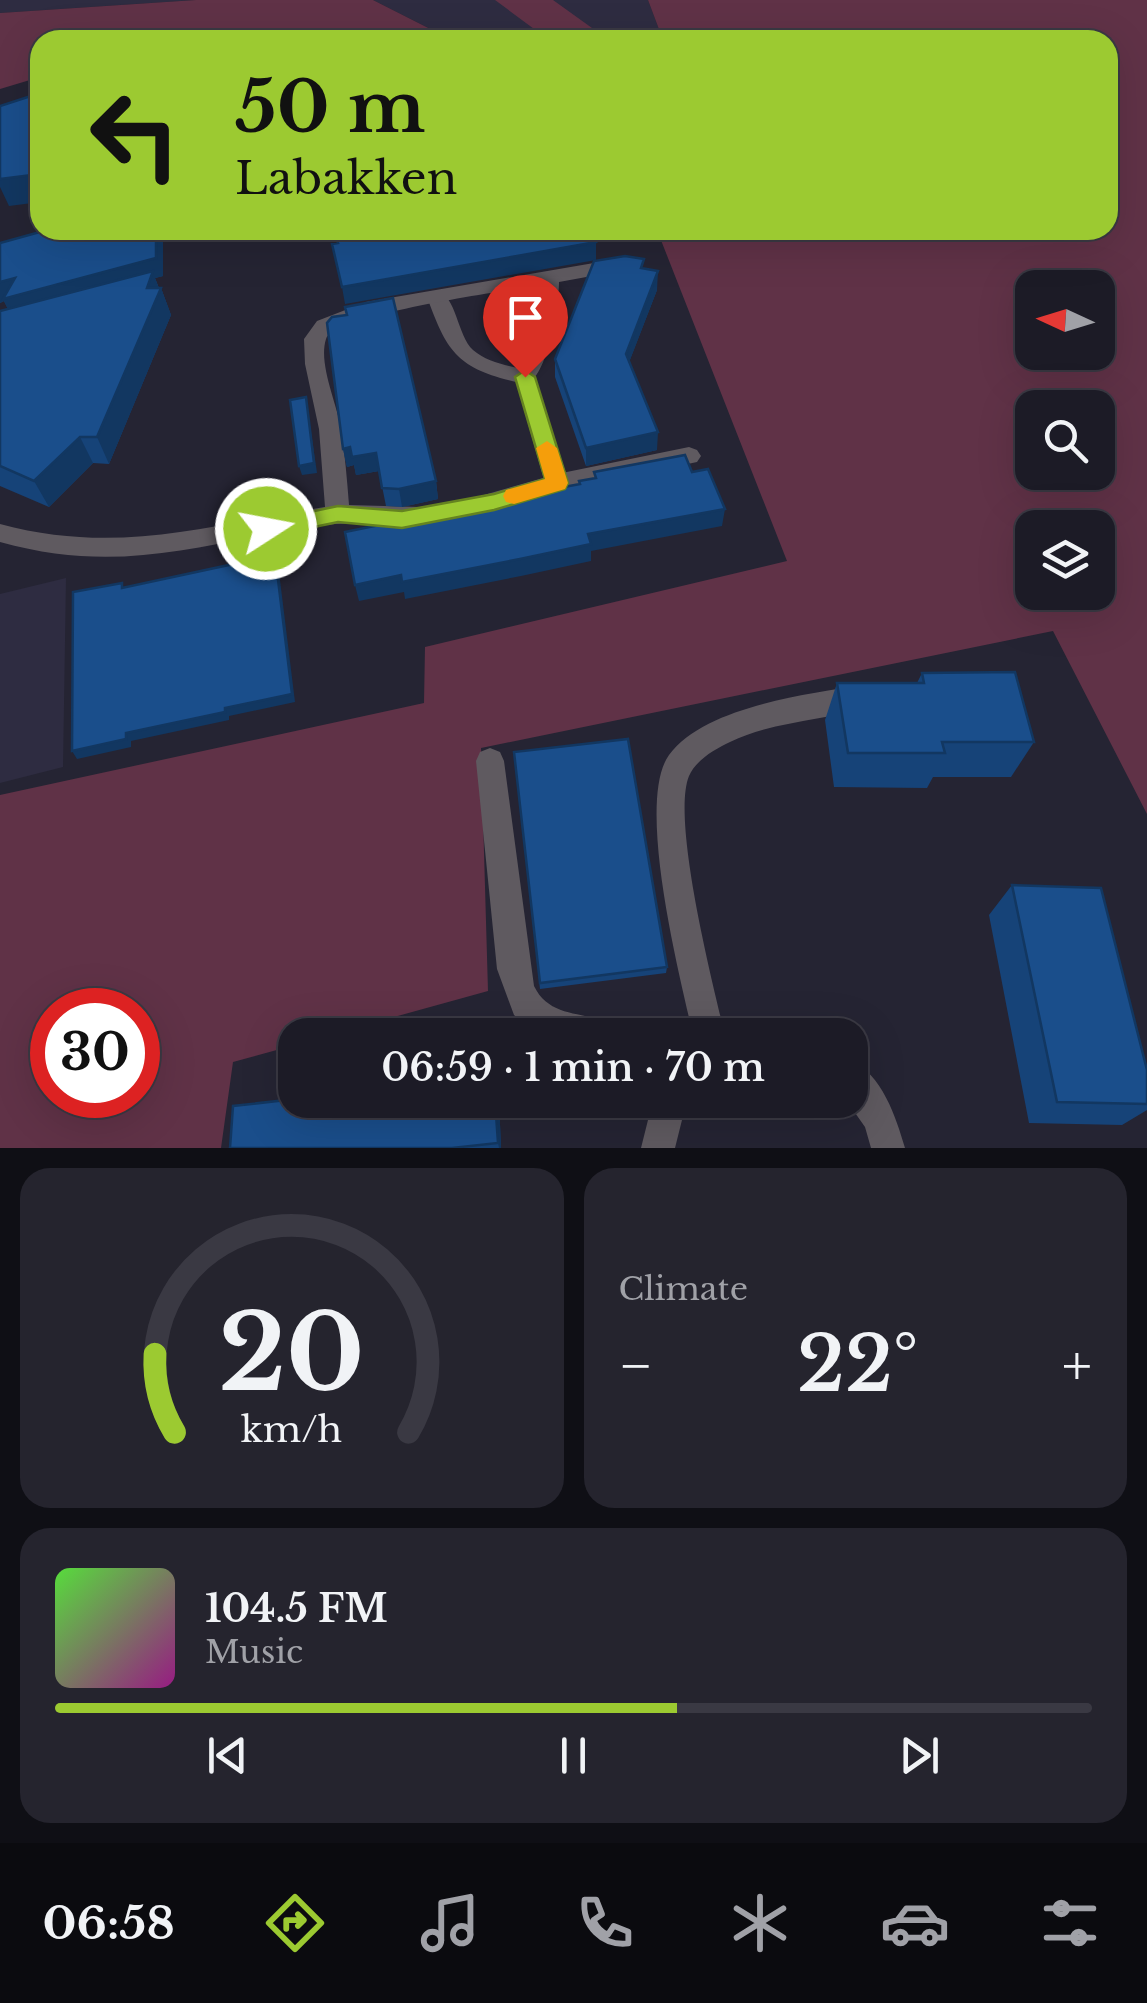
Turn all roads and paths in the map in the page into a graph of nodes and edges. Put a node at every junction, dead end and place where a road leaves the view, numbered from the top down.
1 (633, 262) edge
2 (549, 279) junction
3 (437, 297) junction
4 (525, 377) junction
5 (688, 456) edge
6 (557, 483) junction
7 (338, 514) junction
8 (0, 533) edge
9 (886, 693) edge
10 (490, 762) dead end
11 (540, 1018) edge
12 (704, 1018) edge
13 (868, 1103) edge
14 (666, 1118) edge
15 (658, 1148) edge
16 (888, 1148) edge

1 - 2 street
2 - 3 street
2 - 4 street
3 - 4 street
3 - 7 street
4 - 6 street
5 - 6 street
6 - 7 street
7 - 8 street
9 - 12 street
10 - 11 street
13 - 16 street
14 - 15 street

